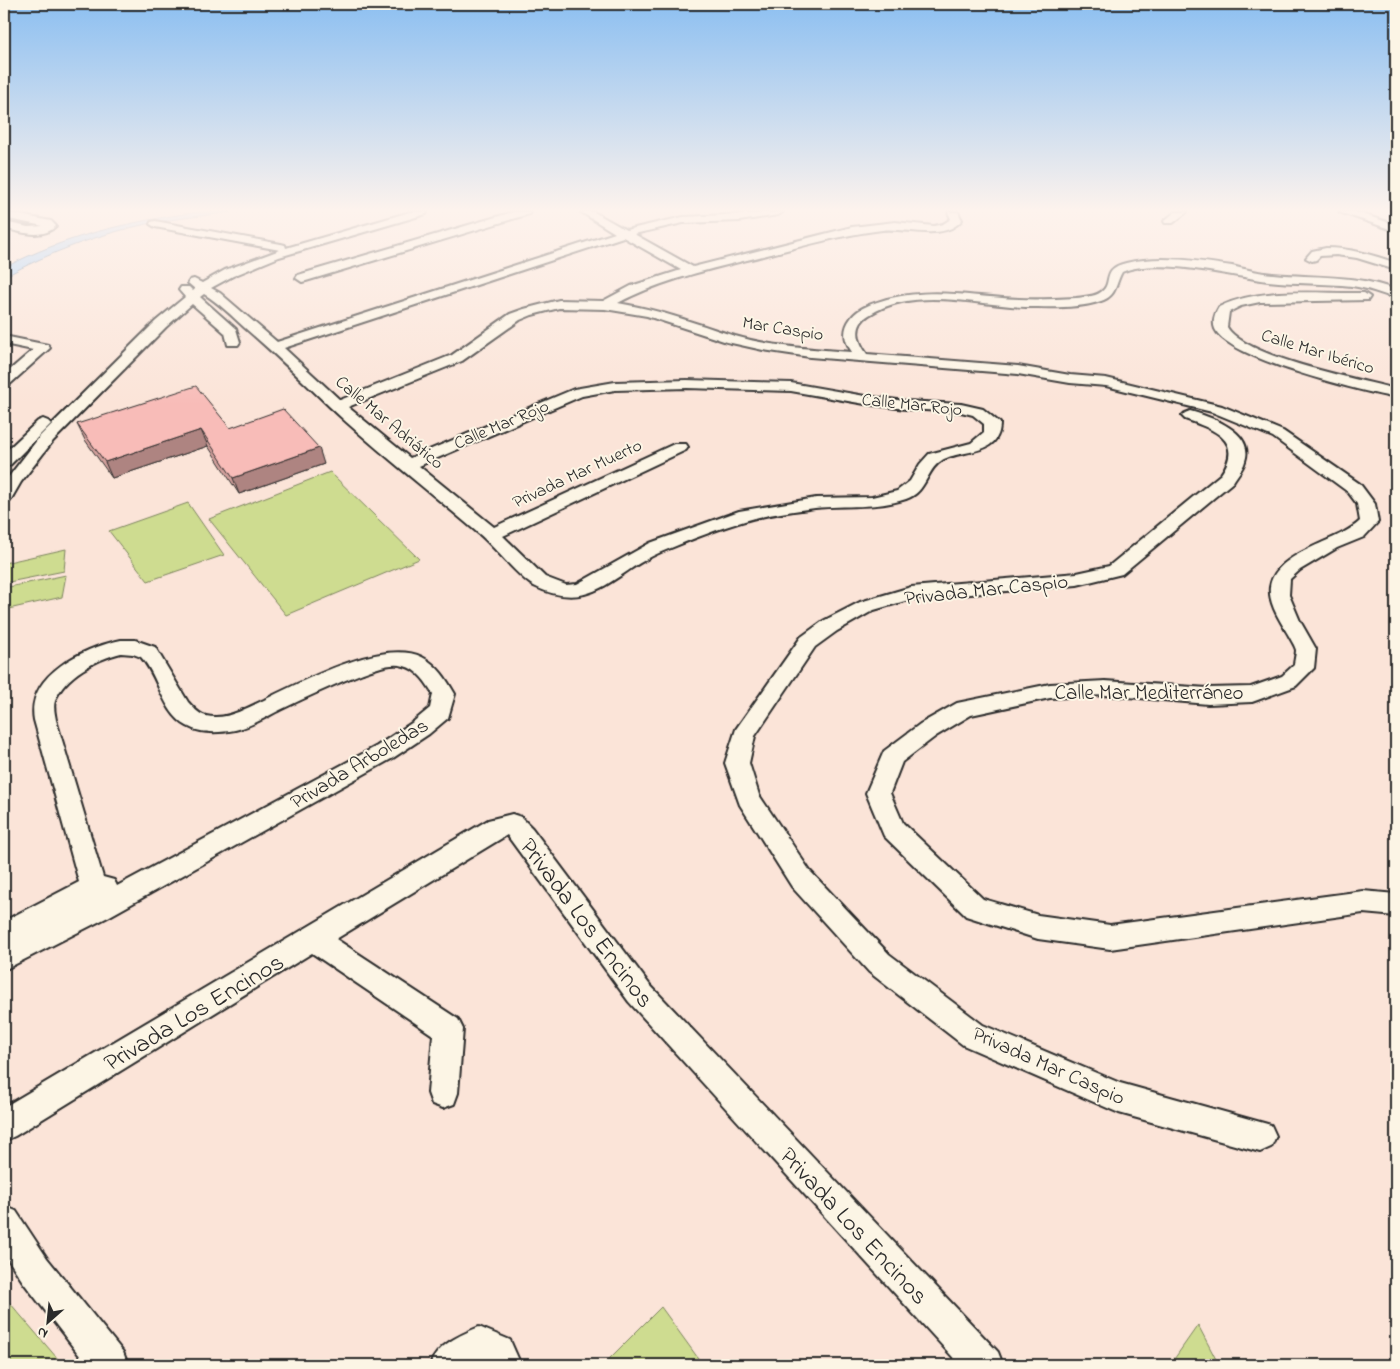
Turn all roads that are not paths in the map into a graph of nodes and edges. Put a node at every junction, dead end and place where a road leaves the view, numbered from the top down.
1 (213, 276) edge
2 (223, 276) edge
3 (309, 276) edge
4 (494, 276) edge
5 (676, 276) edge
6 (1113, 276) edge
7 (1264, 276) edge
8 (302, 278) dead end
9 (193, 289) junction
10 (1396, 295) edge
11 (606, 305) junction
12 (206, 318) dead end
13 (166, 319) junction
14 (4, 340) edge
15 (233, 342) dead end
16 (275, 347) junction
17 (862, 356) junction
18 (1070, 379) junction
19 (4, 382) edge
20 (1396, 394) edge
21 (338, 406) junction
22 (680, 447) dead end
23 (4, 462) edge
24 (409, 464) junction
25 (4, 497) edge
26 (492, 536) junction
27 (551, 587) joint
28 (96, 899) junction
29 (1396, 905) edge
30 (4, 934) edge
31 (314, 939) junction
32 (4, 958) edge
33 (443, 1093) dead end
34 (4, 1125) edge
35 (1260, 1136) dead end
36 (4, 1223) edge
37 (110, 1365) edge
38 (448, 1365) edge
39 (504, 1365) edge
40 (986, 1365) edge

1 - 9 street
2 - 9 street
3 - 8 street
4 - 16 street
5 - 11 street
6 - 17 street, Calle Mar Ibérico
7 - 10 street, Calle Mar Ibérico
9 - 13 street
9 - 15 street
9 - 16 street, Calle Mar Adriático
9 - 23 street
10 - 20 street, Calle Mar Ibérico
11 - 17 street, Mar Caspio
11 - 21 street, Mar Caspio
12 - 13 street
13 - 25 street
14 - 19 street
16 - 21 street, Calle Mar Adriático
17 - 18 street, Mar Caspio
18 - 29 street, Calle Mar Mediterráneo
18 - 35 street, Privada Mar Caspio
21 - 24 street, Calle Mar Adriático
22 - 26 street, Privada Mar Muerto
24 - 26 street, Calle Mar Adriático
24 - 27 street, Calle Mar Rojo
26 - 27 street, Calle Mar Adriático
28 - 28 street, Privada Arboledas
28 - 30 street, Privada Arboledas
28 - 32 street, Privada Arboledas
31 - 33 street
31 - 34 street, Privada Los Encinos
31 - 40 street, Privada Los Encinos
36 - 37 street
38 - 39 street

